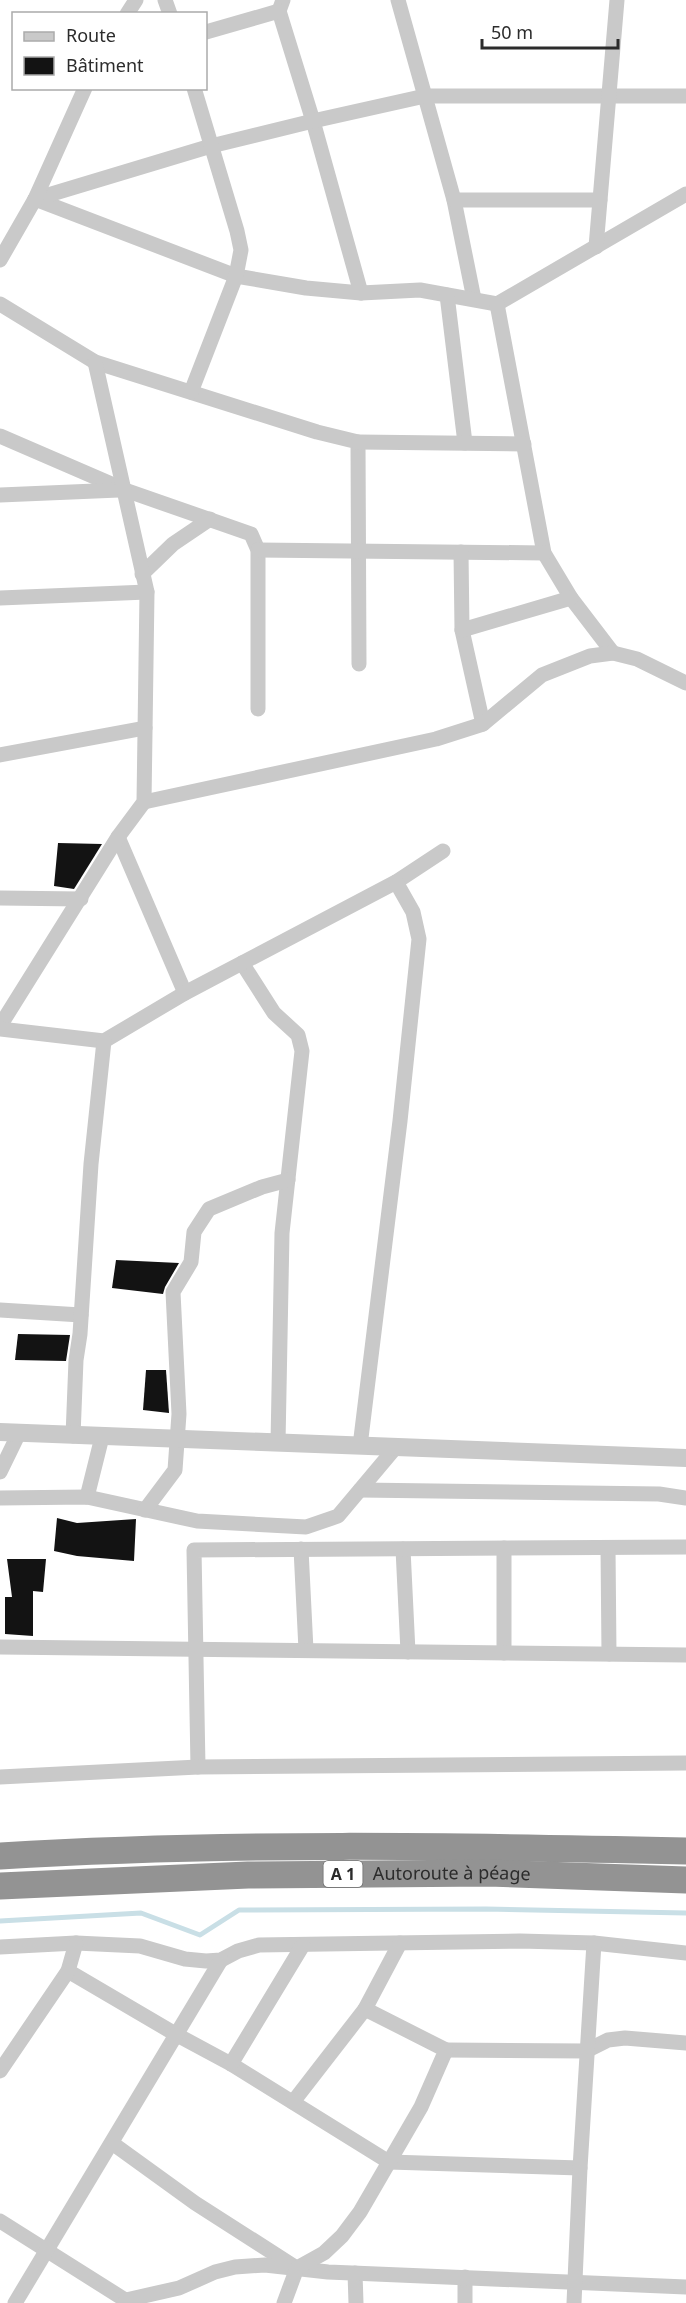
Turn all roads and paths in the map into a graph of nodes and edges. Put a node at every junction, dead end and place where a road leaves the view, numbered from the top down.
1 (398, 0) edge
2 (617, 0) edge
3 (281, 5) edge
4 (207, 32) edge
5 (84, 90) edge
6 (195, 90) edge
7 (425, 96) junction
8 (686, 96) edge
9 (609, 97) junction
10 (313, 121) junction
11 (211, 146) junction
12 (686, 194) edge
13 (35, 200) junction
14 (454, 200) junction
15 (600, 200) junction
16 (596, 247) junction
17 (0, 260) edge
18 (236, 276) junction
19 (361, 292) junction
20 (447, 295) junction
21 (474, 299) junction
22 (0, 304) edge
23 (497, 304) junction
24 (95, 362) junction
25 (190, 392) junction
26 (0, 436) edge
27 (358, 442) junction
28 (465, 443) junction
29 (524, 444) junction
30 (124, 490) junction
31 (0, 495) edge
32 (210, 519) junction
33 (258, 550) junction
34 (359, 551) junction
35 (461, 552) junction
36 (544, 553) junction
37 (142, 574) junction
38 (147, 592) junction
39 (0, 598) edge
40 (571, 598) junction
41 (462, 630) junction
42 (613, 653) junction
43 (359, 664) dead end
44 (686, 682) edge
45 (258, 709) dead end
46 (483, 724) junction
47 (145, 728) junction
48 (0, 755) edge
49 (144, 802) junction
50 (118, 837) junction
51 (443, 850) dead end
52 (396, 882) junction
53 (0, 898) edge
54 (81, 899) junction
55 (242, 963) junction
56 (185, 993) junction
57 (0, 1028) edge
58 (104, 1041) junction
59 (288, 1180) junction
60 (0, 1310) edge
61 (81, 1315) junction
62 (0, 1432) edge
63 (19, 1433) junction
64 (73, 1436) junction
65 (102, 1437) junction
66 (177, 1440) junction
67 (278, 1443) junction
68 (360, 1446) junction
69 (396, 1448) junction
70 (686, 1458) edge
71 (0, 1472) edge
72 (360, 1491) junction
73 (87, 1497) junction
74 (0, 1498) edge
75 (686, 1498) edge
76 (145, 1510) junction
77 (686, 1547) edge
78 (504, 1548) junction
79 (608, 1548) junction
80 (301, 1549) junction
81 (403, 1549) junction
82 (0, 1647) edge
83 (196, 1649) junction
84 (306, 1650) junction
85 (408, 1652) junction
86 (504, 1653) junction
87 (609, 1654) junction
88 (686, 1655) edge
89 (686, 1763) edge
90 (198, 1767) junction
91 (0, 1777) edge
92 (686, 1851) edge
93 (0, 1856) edge
94 (686, 1880) edge
95 (0, 1886) edge
96 (76, 1943) junction
97 (400, 1943) junction
98 (594, 1943) junction
99 (303, 1944) junction
100 (0, 1947) edge
101 (686, 1953) edge
102 (221, 1960) junction
103 (68, 1971) junction
104 (365, 2009) junction
105 (177, 2035) junction
106 (686, 2043) edge
107 (446, 2050) junction
108 (586, 2051) junction
109 (231, 2064) junction
110 (0, 2070) edge
111 (293, 2102) junction
112 (112, 2143) junction
113 (389, 2162) junction
114 (580, 2168) junction
115 (0, 2221) edge
116 (48, 2250) junction
117 (297, 2268) junction
118 (355, 2273) junction
119 (465, 2277) junction
120 (573, 2281) junction
121 (686, 2287) edge
122 (128, 2301) edge
123 (15, 2303) edge
124 (284, 2303) edge
125 (356, 2303) edge
126 (465, 2303) edge
127 (574, 2303) edge

1 - 7 street
2 - 9 street
3 - 4 street
3 - 10 street
5 - 13 street
6 - 11 street
7 - 9 street
7 - 10 street
7 - 14 street
8 - 9 street
9 - 15 street
10 - 11 street
10 - 19 street
11 - 13 street
11 - 18 street
12 - 16 street
13 - 17 street
13 - 18 street
14 - 15 street
14 - 21 street
15 - 16 street
16 - 23 street
18 - 19 street
18 - 25 street
19 - 20 street
20 - 21 street
20 - 28 street
21 - 23 street
22 - 24 street
23 - 29 street
24 - 25 street
24 - 30 street
25 - 27 street
26 - 30 street
27 - 28 street
27 - 34 street
28 - 29 street
29 - 36 street
30 - 31 street
30 - 32 street
30 - 37 street
32 - 33 street
32 - 37 street
33 - 34 street
33 - 45 street
34 - 35 street
34 - 43 street
35 - 36 street
35 - 41 street
36 - 40 street
37 - 38 street
38 - 39 street
38 - 47 street
40 - 41 street
40 - 42 street
41 - 46 street
42 - 44 street
42 - 46 street
46 - 49 street
47 - 48 street
47 - 49 street
49 - 50 street
50 - 54 street
50 - 56 street
51 - 52 street
52 - 55 street
52 - 68 street
53 - 54 street
54 - 57 street
55 - 56 street
55 - 59 street
56 - 58 street
57 - 58 street
58 - 61 street
59 - 66 street
59 - 67 street
60 - 61 street
61 - 64 street
62 - 63 street
63 - 64 street
63 - 71 street
64 - 65 street
65 - 66 street
65 - 73 street
66 - 67 street
66 - 76 street
67 - 68 street
68 - 69 street
69 - 70 street
69 - 72 street
72 - 75 street
72 - 76 street
73 - 74 street
73 - 76 street
77 - 79 street
78 - 79 street
78 - 81 street
78 - 86 street
79 - 87 street
80 - 81 street
80 - 83 street
80 - 84 street
81 - 85 street
82 - 83 street
83 - 84 street
83 - 90 street
84 - 85 street
85 - 86 street
86 - 87 street
87 - 88 street
89 - 90 street
90 - 91 street
92 - 93 highway, A 1
94 - 95 highway, Autoroute à péage / A 1
96 - 100 street
96 - 102 street
96 - 103 street
97 - 98 street
97 - 99 street
97 - 104 street
98 - 101 street
98 - 108 street
99 - 102 street
99 - 109 street
102 - 105 street
103 - 105 street
103 - 110 street
104 - 107 street
104 - 111 street
105 - 109 street
105 - 112 street
106 - 108 street
107 - 108 street
107 - 113 street
108 - 114 street
109 - 111 street
111 - 113 street
112 - 116 street
112 - 117 street
113 - 114 street
113 - 117 street
114 - 120 street
115 - 116 street
116 - 122 street
116 - 123 street
117 - 118 street
117 - 122 street
117 - 124 street
118 - 119 street
118 - 125 street
119 - 120 street
119 - 126 street
120 - 121 street
120 - 127 street

